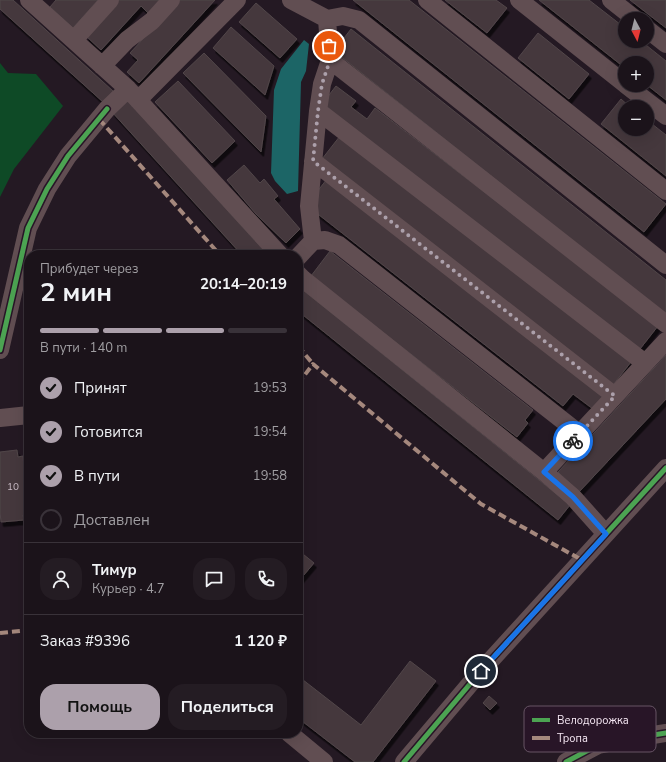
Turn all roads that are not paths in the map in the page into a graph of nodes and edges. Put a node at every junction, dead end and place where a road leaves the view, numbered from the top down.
1 (110, 0) edge
2 (171, 0) edge
3 (237, 0) edge
4 (291, 0) edge
5 (427, 0) edge
6 (519, 0) edge
7 (611, 0) edge
8 (35, 2) edge
9 (626, 12) edge
10 (327, 19) junction
11 (654, 34) edge
12 (74, 40) junction
13 (666, 44) edge
14 (330, 60) junction
15 (102, 66) junction
16 (618, 78) edge
17 (636, 92) edge
18 (133, 95) junction
19 (318, 111) junction
20 (666, 116) edge
21 (313, 161) junction
22 (666, 191) edge
23 (313, 241) junction
24 (275, 250) edge
25 (303, 252) edge
26 (666, 265) edge
27 (303, 279) edge
28 (666, 324) edge
29 (666, 341) edge
30 (0, 350) edge
31 (645, 363) junction
32 (615, 396) junction
33 (24, 416) edge
34 (0, 418) edge
35 (580, 434) junction
36 (666, 468) edge
37 (544, 472) junction
38 (606, 534) junction
39 (666, 733) edge
40 (656, 735) edge
41 (295, 738) edge
42 (593, 755) edge
43 (324, 762) edge
44 (404, 762) edge
45 (566, 762) edge

1 - 12 street
2 - 15 street
3 - 18 street
4 - 10 street
5 - 22 street
6 - 16 street
7 - 9 street
8 - 12 street
10 - 14 street
10 - 26 street
11 - 13 street
12 - 15 street
14 - 19 street
14 - 28 street
15 - 18 street
17 - 20 street
18 - 24 street
18 - 30 street
19 - 21 street
19 - 31 street
21 - 23 street
21 - 32 street
23 - 25 street
23 - 35 street
27 - 37 street
29 - 31 street
31 - 32 street
32 - 35 street
33 - 34 street
35 - 37 street
36 - 38 street
37 - 38 street
38 - 44 street
39 - 40 street
41 - 43 street
42 - 45 street

